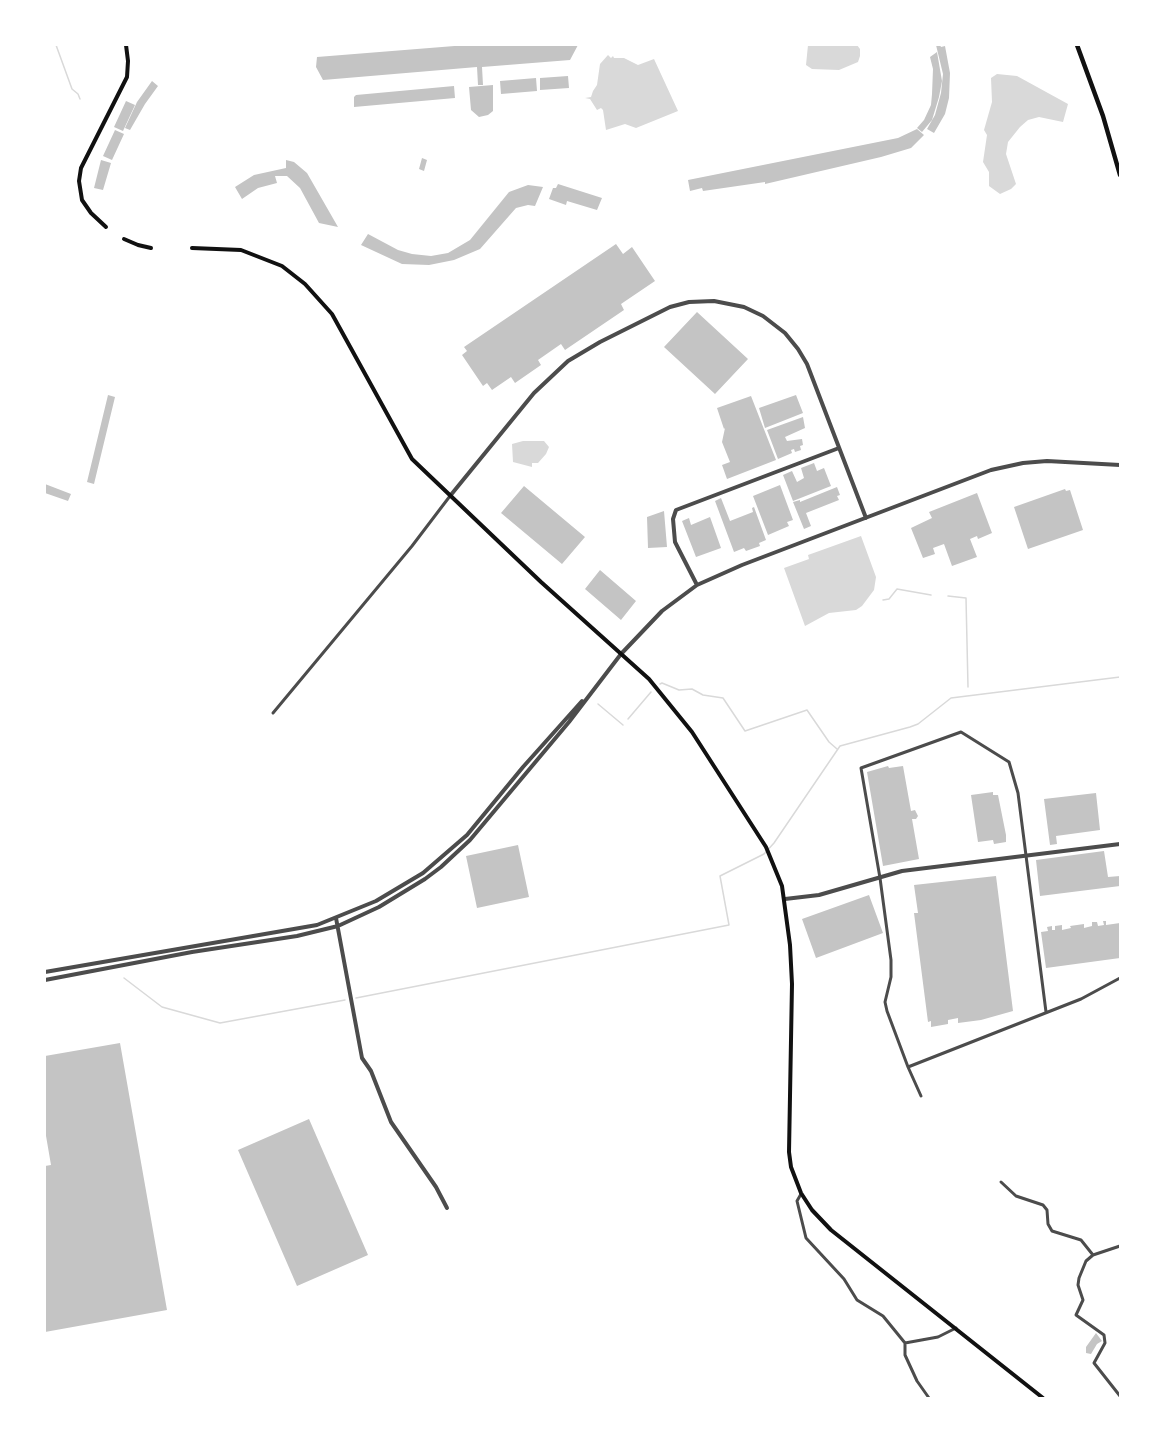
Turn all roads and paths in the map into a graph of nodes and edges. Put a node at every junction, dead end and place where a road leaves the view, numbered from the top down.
1 (126, 45) edge
2 (1077, 45) edge
3 (1120, 175) edge
4 (106, 227) dead end
5 (124, 239) dead end
6 (151, 248) dead end
7 (192, 248) dead end
8 (839, 448) junction
9 (1120, 465) edge
10 (450, 496) junction
11 (866, 518) junction
12 (697, 585) junction
13 (621, 654) junction
14 (591, 692) junction
15 (273, 713) dead end
16 (1120, 844) edge
17 (1026, 856) junction
18 (880, 878) junction
19 (784, 899) junction
20 (336, 918) junction
21 (338, 926) junction
22 (45, 972) edge
23 (1120, 978) edge
24 (45, 980) edge
25 (1046, 1012) junction
26 (908, 1067) junction
27 (921, 1096) dead end
28 (1000, 1182) dead end
29 (801, 1193) junction
30 (447, 1208) dead end
31 (1120, 1246) edge
32 (1093, 1255) junction
33 (956, 1328) junction
34 (905, 1343) junction
35 (1120, 1396) edge
36 (929, 1398) edge
37 (1042, 1398) edge

1 - 4 main road
2 - 3 highway
5 - 6 main road
7 - 10 main road
8 - 10 street
8 - 11 street
8 - 12 street
9 - 11 street
10 - 13 main road
10 - 15 street
11 - 12 street
12 - 13 street
13 - 14 street
13 - 19 main road
14 - 20 street
14 - 21 street
16 - 17 street
17 - 18 street
17 - 18 street
17 - 25 street
18 - 19 street
18 - 26 street
19 - 29 main road
20 - 21 street
20 - 22 street
21 - 24 street
21 - 30 street
23 - 25 street
25 - 26 street
26 - 27 street
28 - 32 street
29 - 33 main road
29 - 34 street
31 - 32 street
32 - 35 street
33 - 34 street
33 - 37 main road
34 - 36 street

